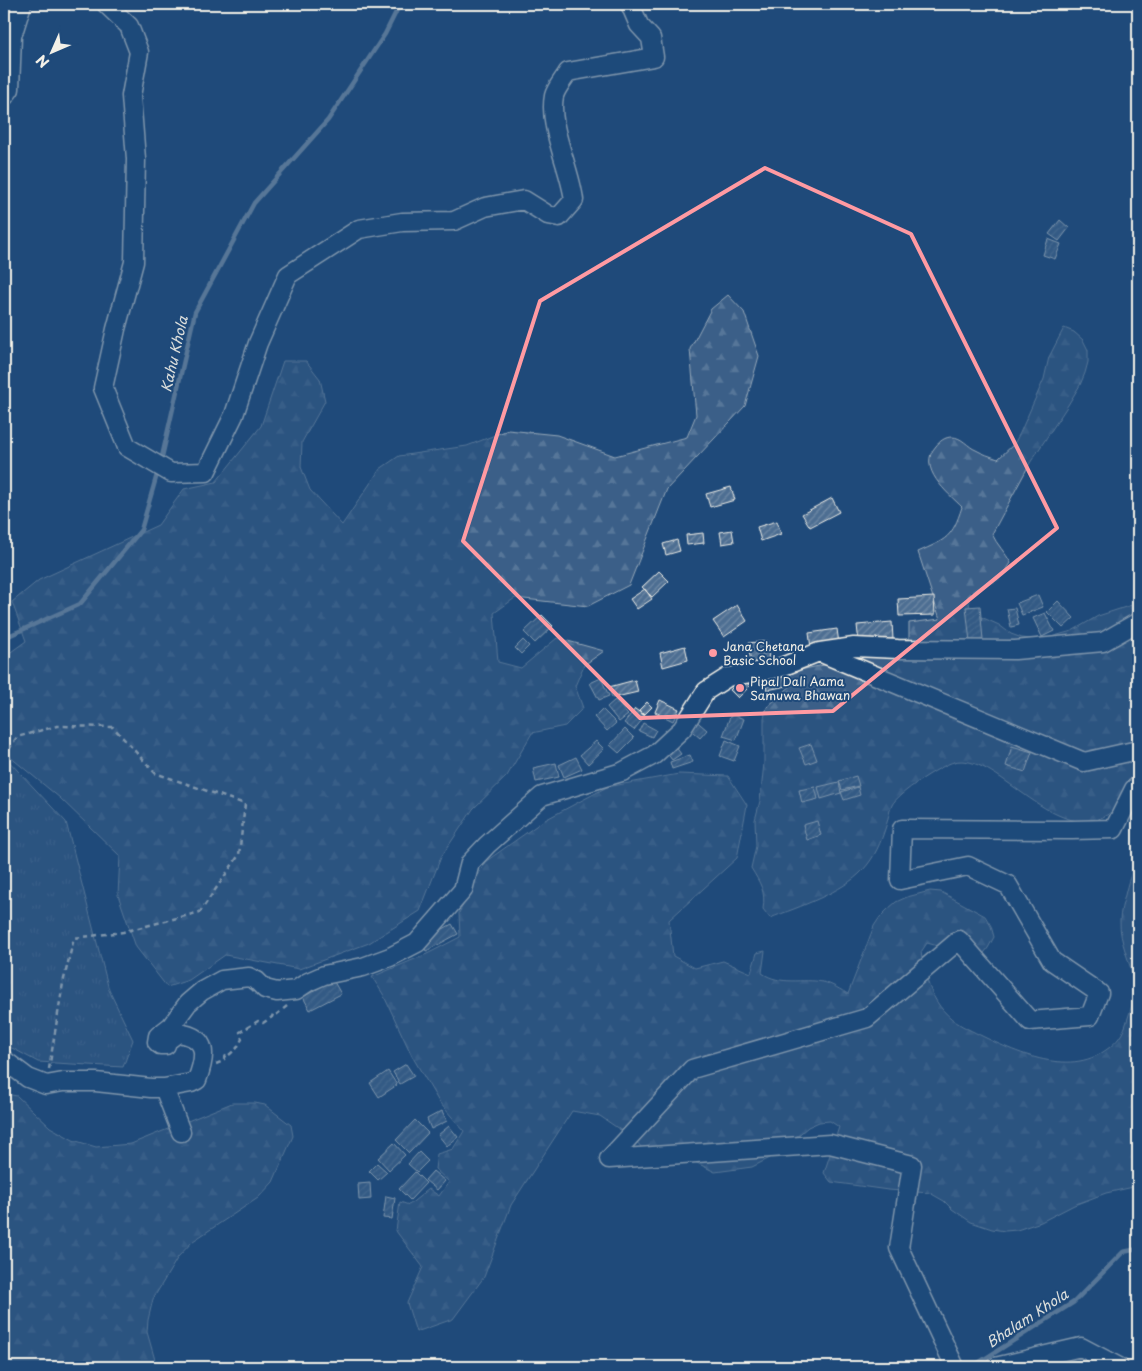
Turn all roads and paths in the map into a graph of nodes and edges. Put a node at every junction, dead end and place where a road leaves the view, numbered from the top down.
1 (22, 4) edge
2 (106, 4) edge
3 (630, 4) edge
4 (4, 97) edge
5 (1138, 622) edge
6 (819, 652) junction
7 (1138, 750) edge
8 (4, 757) edge
9 (1138, 786) edge
10 (295, 990) junction
11 (4, 1060) edge
12 (200, 1073) junction
13 (46, 1085) junction
14 (164, 1088) junction
15 (181, 1132) dead end
16 (954, 1367) edge
17 (995, 1367) edge
18 (1119, 1367) edge

1 - 4 street
2 - 3 street
5 - 6 street
6 - 7 street
6 - 10 street
8 - 13 path
9 - 16 street
10 - 12 path
10 - 12 street
11 - 13 street
12 - 14 street
13 - 14 street
14 - 15 street
17 - 18 street

